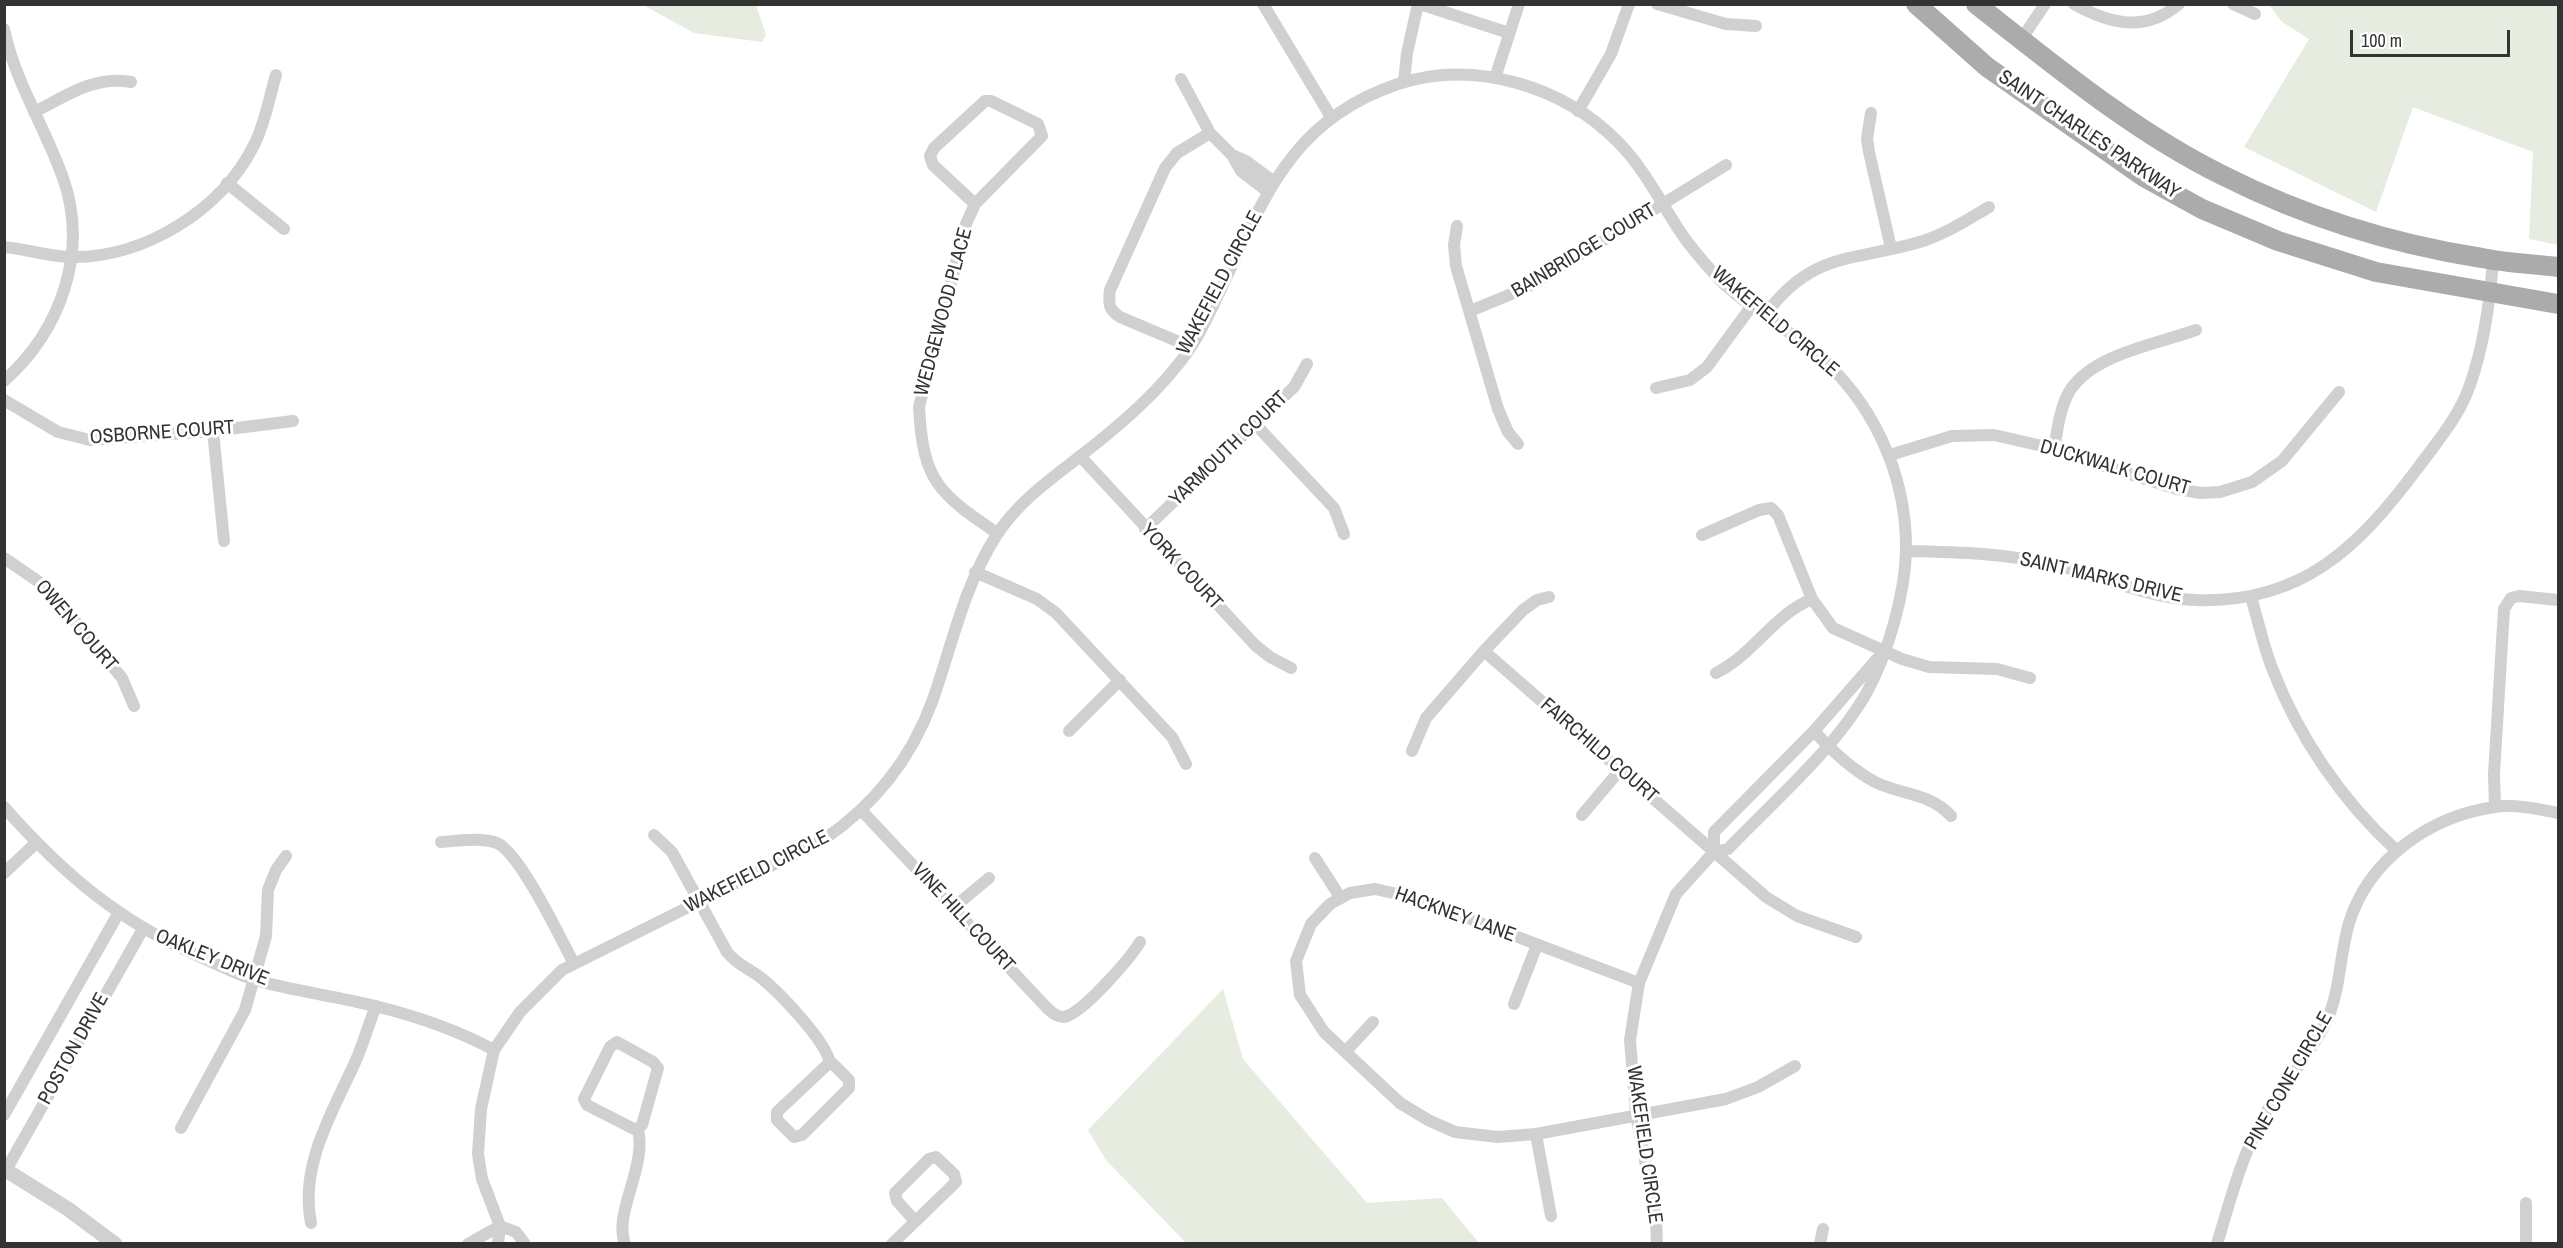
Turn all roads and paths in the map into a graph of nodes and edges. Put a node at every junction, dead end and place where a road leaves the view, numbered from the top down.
1 (1263, 4) edge
2 (1419, 4) edge
3 (1519, 4) edge
4 (1629, 4) edge
5 (1657, 4) edge
6 (1916, 4) edge
7 (1976, 4) edge
8 (2045, 4) edge
9 (2074, 4) edge
10 (2179, 4) edge
11 (2233, 4) edge
12 (2255, 14) dead end
13 (1756, 26) dead end
14 (4, 29) edge
15 (1509, 33) junction
16 (2021, 40) junction
17 (276, 75) dead end
18 (1495, 78) junction
19 (1180, 79) dead end
20 (130, 82) dead end
21 (1404, 82) junction
22 (1578, 111) junction
23 (34, 112) junction
24 (1871, 113) dead end
25 (1331, 117) junction
26 (1210, 133) junction
27 (1726, 165) dead end
28 (227, 183) junction
29 (1270, 186) junction
30 (1663, 203) junction
31 (975, 204) junction
32 (1989, 207) dead end
33 (1457, 226) dead end
34 (284, 229) dead end
35 (4, 247) edge
36 (1891, 248) junction
37 (71, 257) junction
38 (2493, 260) junction
39 (2559, 267) edge
40 (2491, 293) junction
41 (2559, 304) edge
42 (1751, 307) junction
43 (1470, 311) junction
44 (1765, 315) junction
45 (2196, 330) dead end
46 (1191, 348) junction
47 (1307, 364) dead end
48 (4, 381) edge
49 (1656, 388) dead end
50 (2339, 392) dead end
51 (4, 400) edge
52 (293, 421) dead end
53 (1256, 425) junction
54 (213, 431) junction
55 (1518, 444) dead end
56 (2054, 450) junction
57 (1890, 455) junction
58 (1080, 456) junction
59 (1145, 529) junction
60 (997, 533) junction
61 (1344, 534) dead end
62 (1702, 535) dead end
63 (224, 541) dead end
64 (1906, 551) junction
65 (4, 558) edge
66 (975, 572) junction
67 (1549, 597) dead end
68 (2251, 597) junction
69 (1812, 599) junction
70 (2559, 600) edge
71 (1484, 651) junction
72 (1883, 651) junction
73 (1291, 668) dead end
74 (1716, 672) dead end
75 (2030, 678) dead end
76 (1120, 680) junction
77 (134, 706) dead end
78 (1069, 731) dead end
79 (1814, 731) junction
80 (1827, 746) junction
81 (1412, 751) dead end
82 (1186, 764) dead end
83 (1620, 770) junction
84 (4, 807) edge
85 (2495, 807) junction
86 (861, 810) junction
87 (2559, 813) edge
88 (1582, 815) dead end
89 (1951, 816) dead end
90 (654, 835) dead end
91 (441, 842) dead end
92 (36, 843) junction
93 (2396, 850) junction
94 (1714, 852) junction
95 (286, 856) dead end
96 (1315, 858) dead end
97 (4, 873) edge
98 (989, 878) dead end
99 (1340, 897) junction
100 (699, 903) junction
101 (953, 908) junction
102 (118, 914) junction
103 (143, 929) junction
104 (1856, 937) dead end
105 (1140, 942) dead end
106 (1537, 945) junction
107 (574, 964) junction
108 (254, 980) junction
109 (1640, 983) junction
110 (1514, 1004) dead end
111 (376, 1006) junction
112 (1373, 1022) dead end
113 (494, 1050) junction
114 (1346, 1051) junction
115 (830, 1063) junction
116 (1795, 1066) dead end
117 (1635, 1114) junction
118 (4, 1116) edge
119 (181, 1128) dead end
120 (638, 1129) junction
121 (1536, 1134) junction
122 (5, 1170) edge
123 (2526, 1203) dead end
124 (1551, 1216) dead end
125 (915, 1221) junction
126 (311, 1223) dead end
127 (500, 1226) junction
128 (1823, 1229) dead end
129 (115, 1244) edge
130 (468, 1244) edge
131 (498, 1244) edge
132 (525, 1244) edge
133 (625, 1244) edge
134 (892, 1244) edge
135 (1657, 1244) edge
136 (1820, 1244) edge
137 (2217, 1244) edge
138 (2526, 1244) edge

1 - 25 street
2 - 15 street
2 - 21 street
3 - 15 street
4 - 22 street
5 - 13 street
6 - 40 main road, SAINT CHARLES PARKWAY
7 - 16 main road, SAINT CHARLES PARKWAY
8 - 16 street
9 - 10 street
11 - 12 street
14 - 23 street
15 - 18 street
16 - 38 main road, SAINT CHARLES PARKWAY
17 - 28 street
18 - 21 street, WAKEFIELD CIRCLE
18 - 22 street, WAKEFIELD CIRCLE
19 - 26 street
20 - 23 street
21 - 25 street, WAKEFIELD CIRCLE
22 - 30 street, WAKEFIELD CIRCLE
23 - 37 street
24 - 36 street
25 - 29 street, WAKEFIELD CIRCLE
26 - 29 street
26 - 46 street
27 - 30 street, BAINBRIDGE COURT
28 - 34 street
28 - 37 street
29 - 46 street, WAKEFIELD CIRCLE
30 - 42 street, WAKEFIELD CIRCLE
30 - 43 street, BAINBRIDGE COURT
31 - 31 street, WEDGEWOOD PLACE
31 - 60 street, WEDGEWOOD PLACE
32 - 36 street
33 - 43 street
35 - 37 street
36 - 44 street
37 - 48 street
38 - 39 main road, SAINT CHARLES PARKWAY
38 - 40 street, SAINT MARKS DRIVE
40 - 41 main road, SAINT CHARLES PARKWAY
40 - 68 street, SAINT MARKS DRIVE
42 - 44 street, WAKEFIELD CIRCLE
42 - 49 street
43 - 55 street
44 - 57 street, WAKEFIELD CIRCLE
45 - 56 street
46 - 58 street, WAKEFIELD CIRCLE
47 - 53 street, YARMOUTH COURT
50 - 56 street, DUCKWALK COURT
51 - 54 street, OSBORNE COURT
52 - 54 street, OSBORNE COURT
53 - 59 street, YARMOUTH COURT
53 - 61 street
54 - 63 street
56 - 57 street, DUCKWALK COURT
57 - 64 street, WAKEFIELD CIRCLE
58 - 59 street, YORK COURT
58 - 60 street, WAKEFIELD CIRCLE
59 - 73 street, YORK COURT
60 - 66 street, WAKEFIELD CIRCLE
62 - 69 street
64 - 68 street, SAINT MARKS DRIVE
64 - 72 street, WAKEFIELD CIRCLE
65 - 77 street, OWEN COURT
66 - 76 street
66 - 86 street, WAKEFIELD CIRCLE
67 - 71 street
68 - 93 street
69 - 72 street
69 - 74 street
70 - 85 street
71 - 81 street
71 - 83 street, FAIRCHILD COURT
72 - 75 street
72 - 79 street, WAKEFIELD CIRCLE
72 - 80 street, WAKEFIELD CIRCLE
76 - 78 street
76 - 82 street
79 - 80 street
79 - 94 street, WAKEFIELD CIRCLE
80 - 89 street
80 - 94 street, WAKEFIELD CIRCLE
83 - 88 street
83 - 94 street, FAIRCHILD COURT
84 - 92 street, OAKLEY DRIVE
85 - 87 street, PINE CONE CIRCLE
85 - 93 street, PINE CONE CIRCLE
86 - 100 street, WAKEFIELD CIRCLE
86 - 101 street, VINE HILL COURT
90 - 100 street
91 - 107 street
92 - 97 street
92 - 102 street, OAKLEY DRIVE
93 - 137 street, PINE CONE CIRCLE
94 - 104 street, FAIRCHILD COURT
94 - 109 street, WAKEFIELD CIRCLE
95 - 108 street
96 - 99 street
98 - 101 street
99 - 106 street, HACKNEY LANE
99 - 114 street, HACKNEY LANE
100 - 107 street, WAKEFIELD CIRCLE
100 - 115 street
101 - 105 street, VINE HILL COURT
102 - 103 street, OAKLEY DRIVE
102 - 118 street, POSTON DRIVE
103 - 108 street, OAKLEY DRIVE
103 - 122 street, POSTON DRIVE
106 - 109 street, HACKNEY LANE
106 - 110 street
107 - 113 street, WAKEFIELD CIRCLE
108 - 111 street, OAKLEY DRIVE
108 - 119 street
109 - 117 street, WAKEFIELD CIRCLE
111 - 113 street, OAKLEY DRIVE
111 - 126 street
112 - 114 street
113 - 127 street, WAKEFIELD CIRCLE
114 - 121 street, HACKNEY LANE
115 - 115 street
116 - 117 street, HACKNEY LANE
117 - 121 street, HACKNEY LANE
117 - 135 street, WAKEFIELD CIRCLE
120 - 120 street
120 - 133 street
121 - 124 street
122 - 129 street
123 - 138 street
125 - 125 street
125 - 134 street
127 - 130 street
127 - 131 street, WAKEFIELD CIRCLE
127 - 132 street
128 - 136 street

